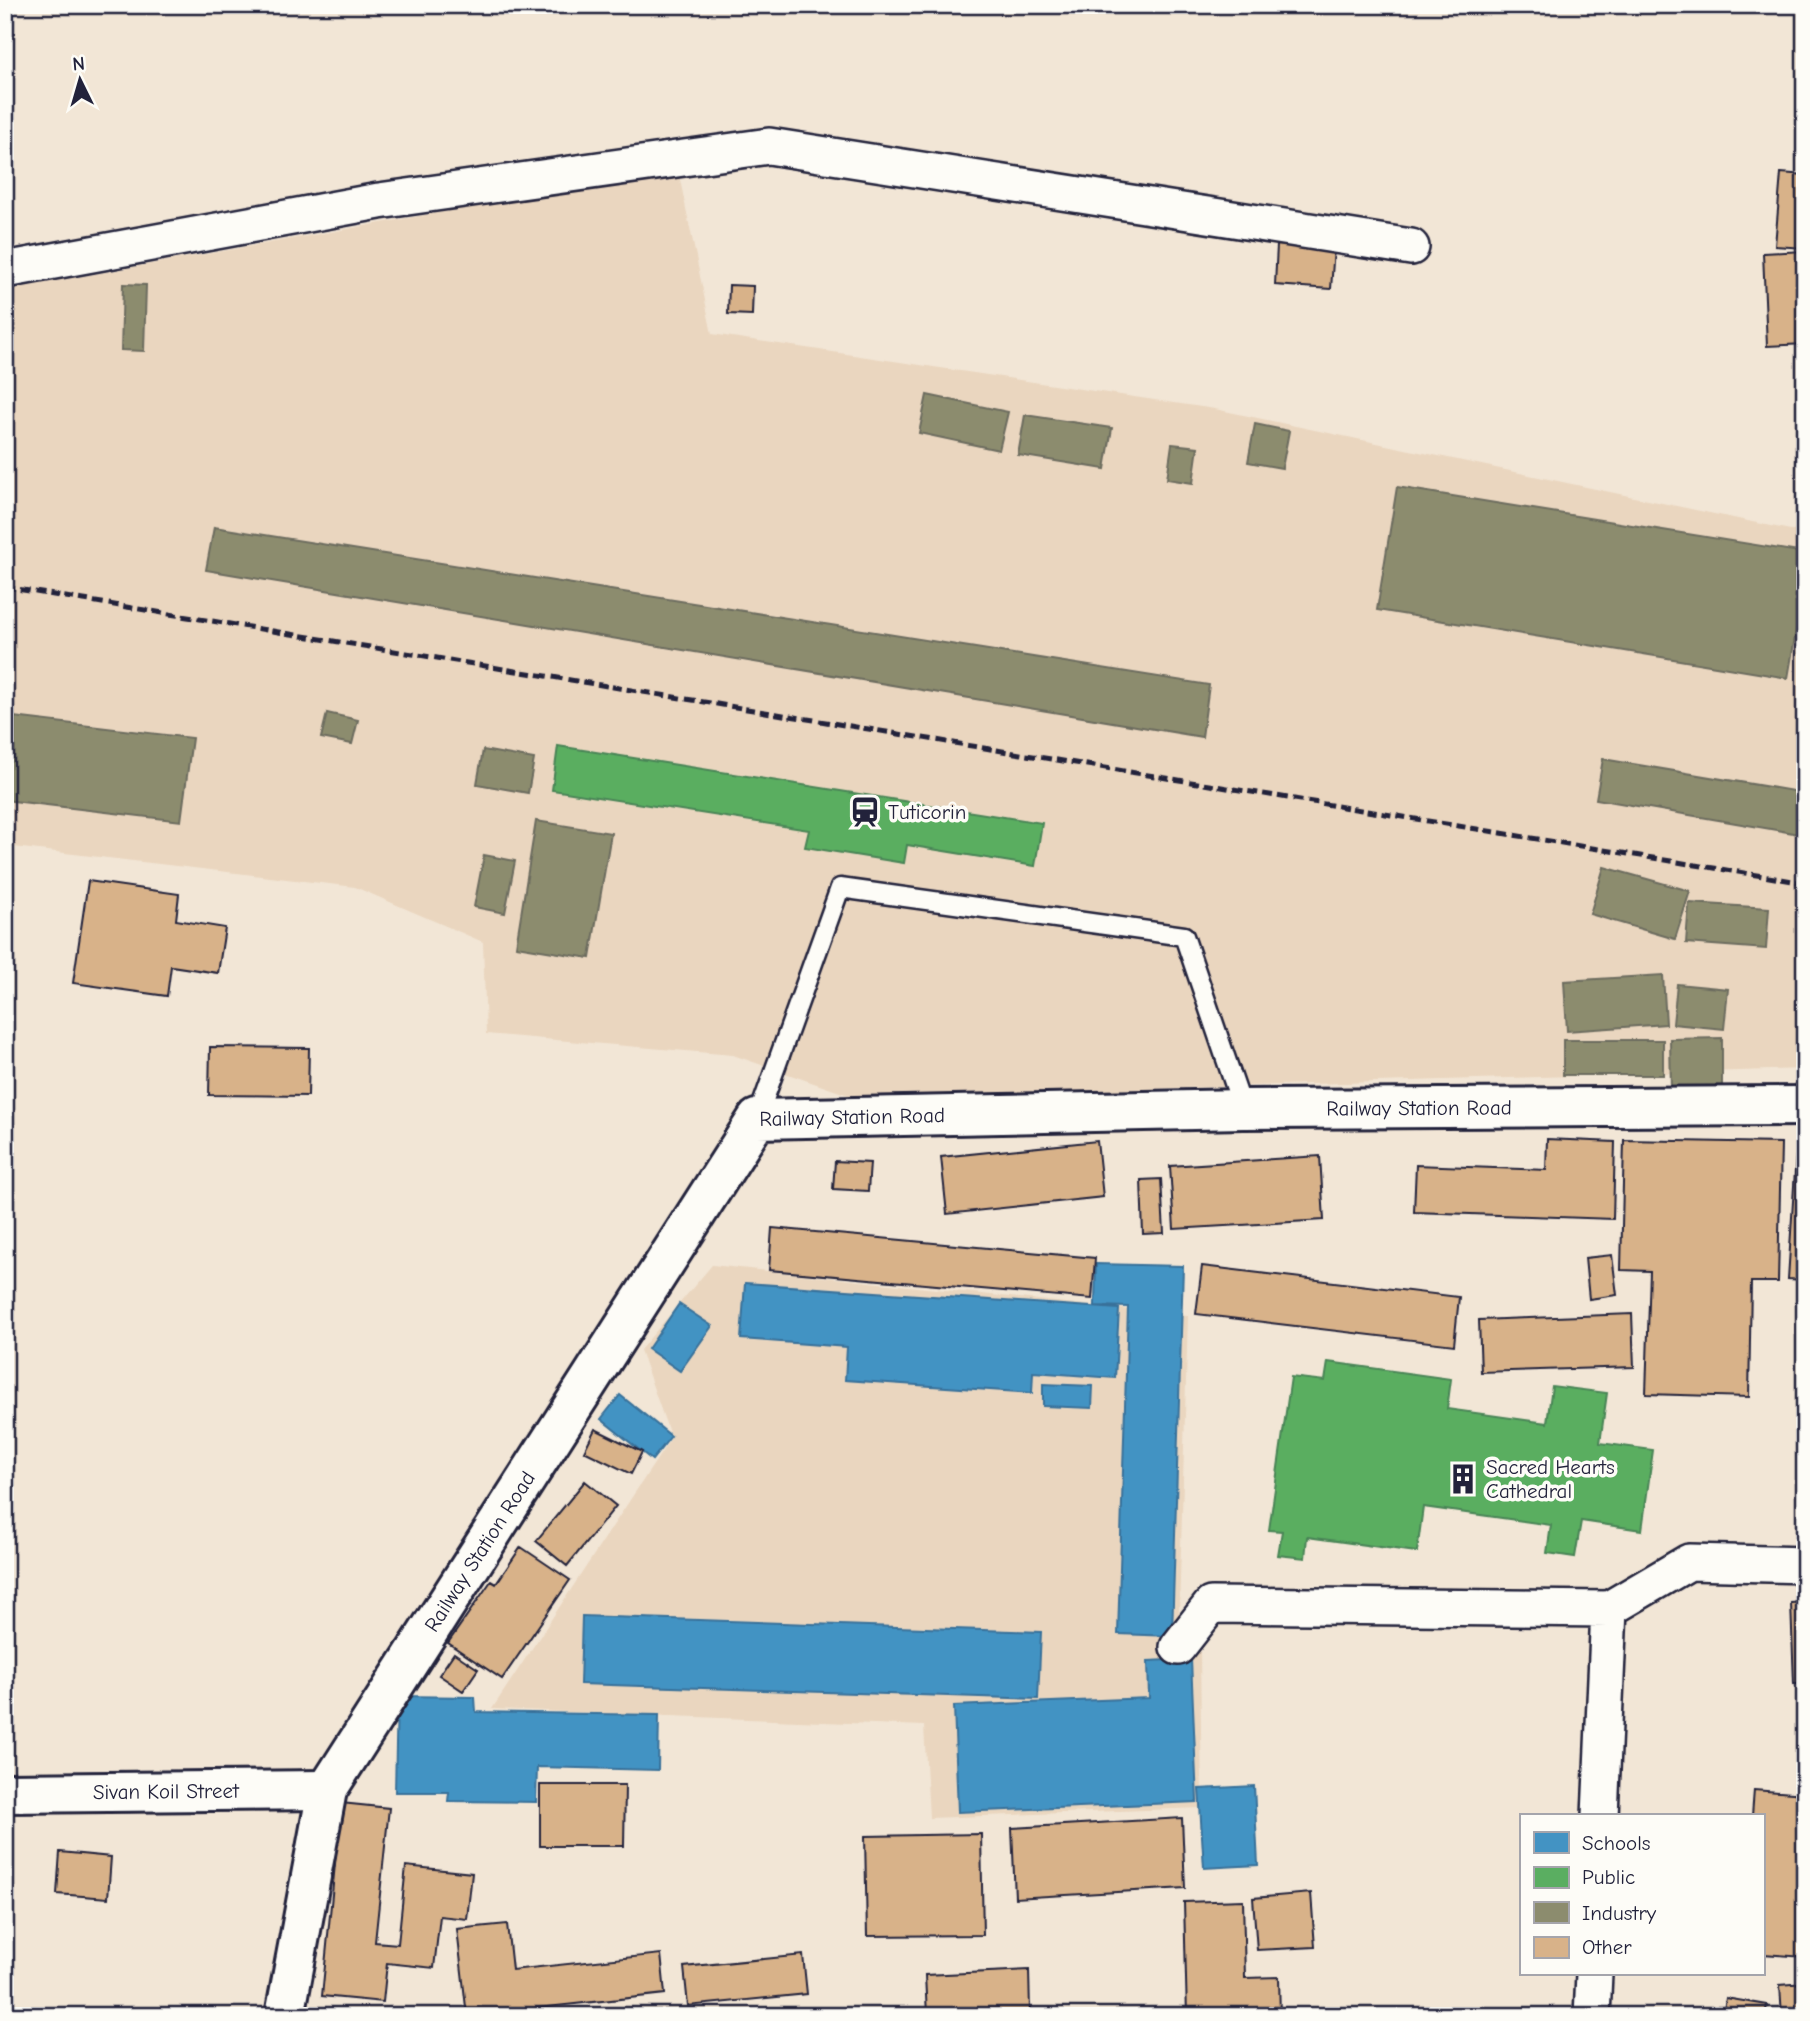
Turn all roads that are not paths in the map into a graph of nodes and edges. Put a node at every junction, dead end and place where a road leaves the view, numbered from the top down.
1 (1411, 247) dead end
2 (5, 270) edge
3 (1805, 1106) edge
4 (1243, 1109) junction
5 (758, 1119) junction
6 (1805, 1565) edge
7 (1609, 1609) junction
8 (1178, 1647) dead end
9 (327, 1790) junction
10 (5, 1793) edge
11 (1600, 1814) edge
12 (1594, 1976) edge
13 (285, 2016) edge
14 (1592, 2016) edge

1 - 2 street
3 - 4 street, Railway Station Road
4 - 5 street, Railway Station Road
4 - 5 lane
5 - 9 street, Railway Station Road
6 - 7 street
7 - 8 street
7 - 11 street
9 - 10 street, Sivan Koil Street
9 - 13 street, Railway Station Road
12 - 14 street

